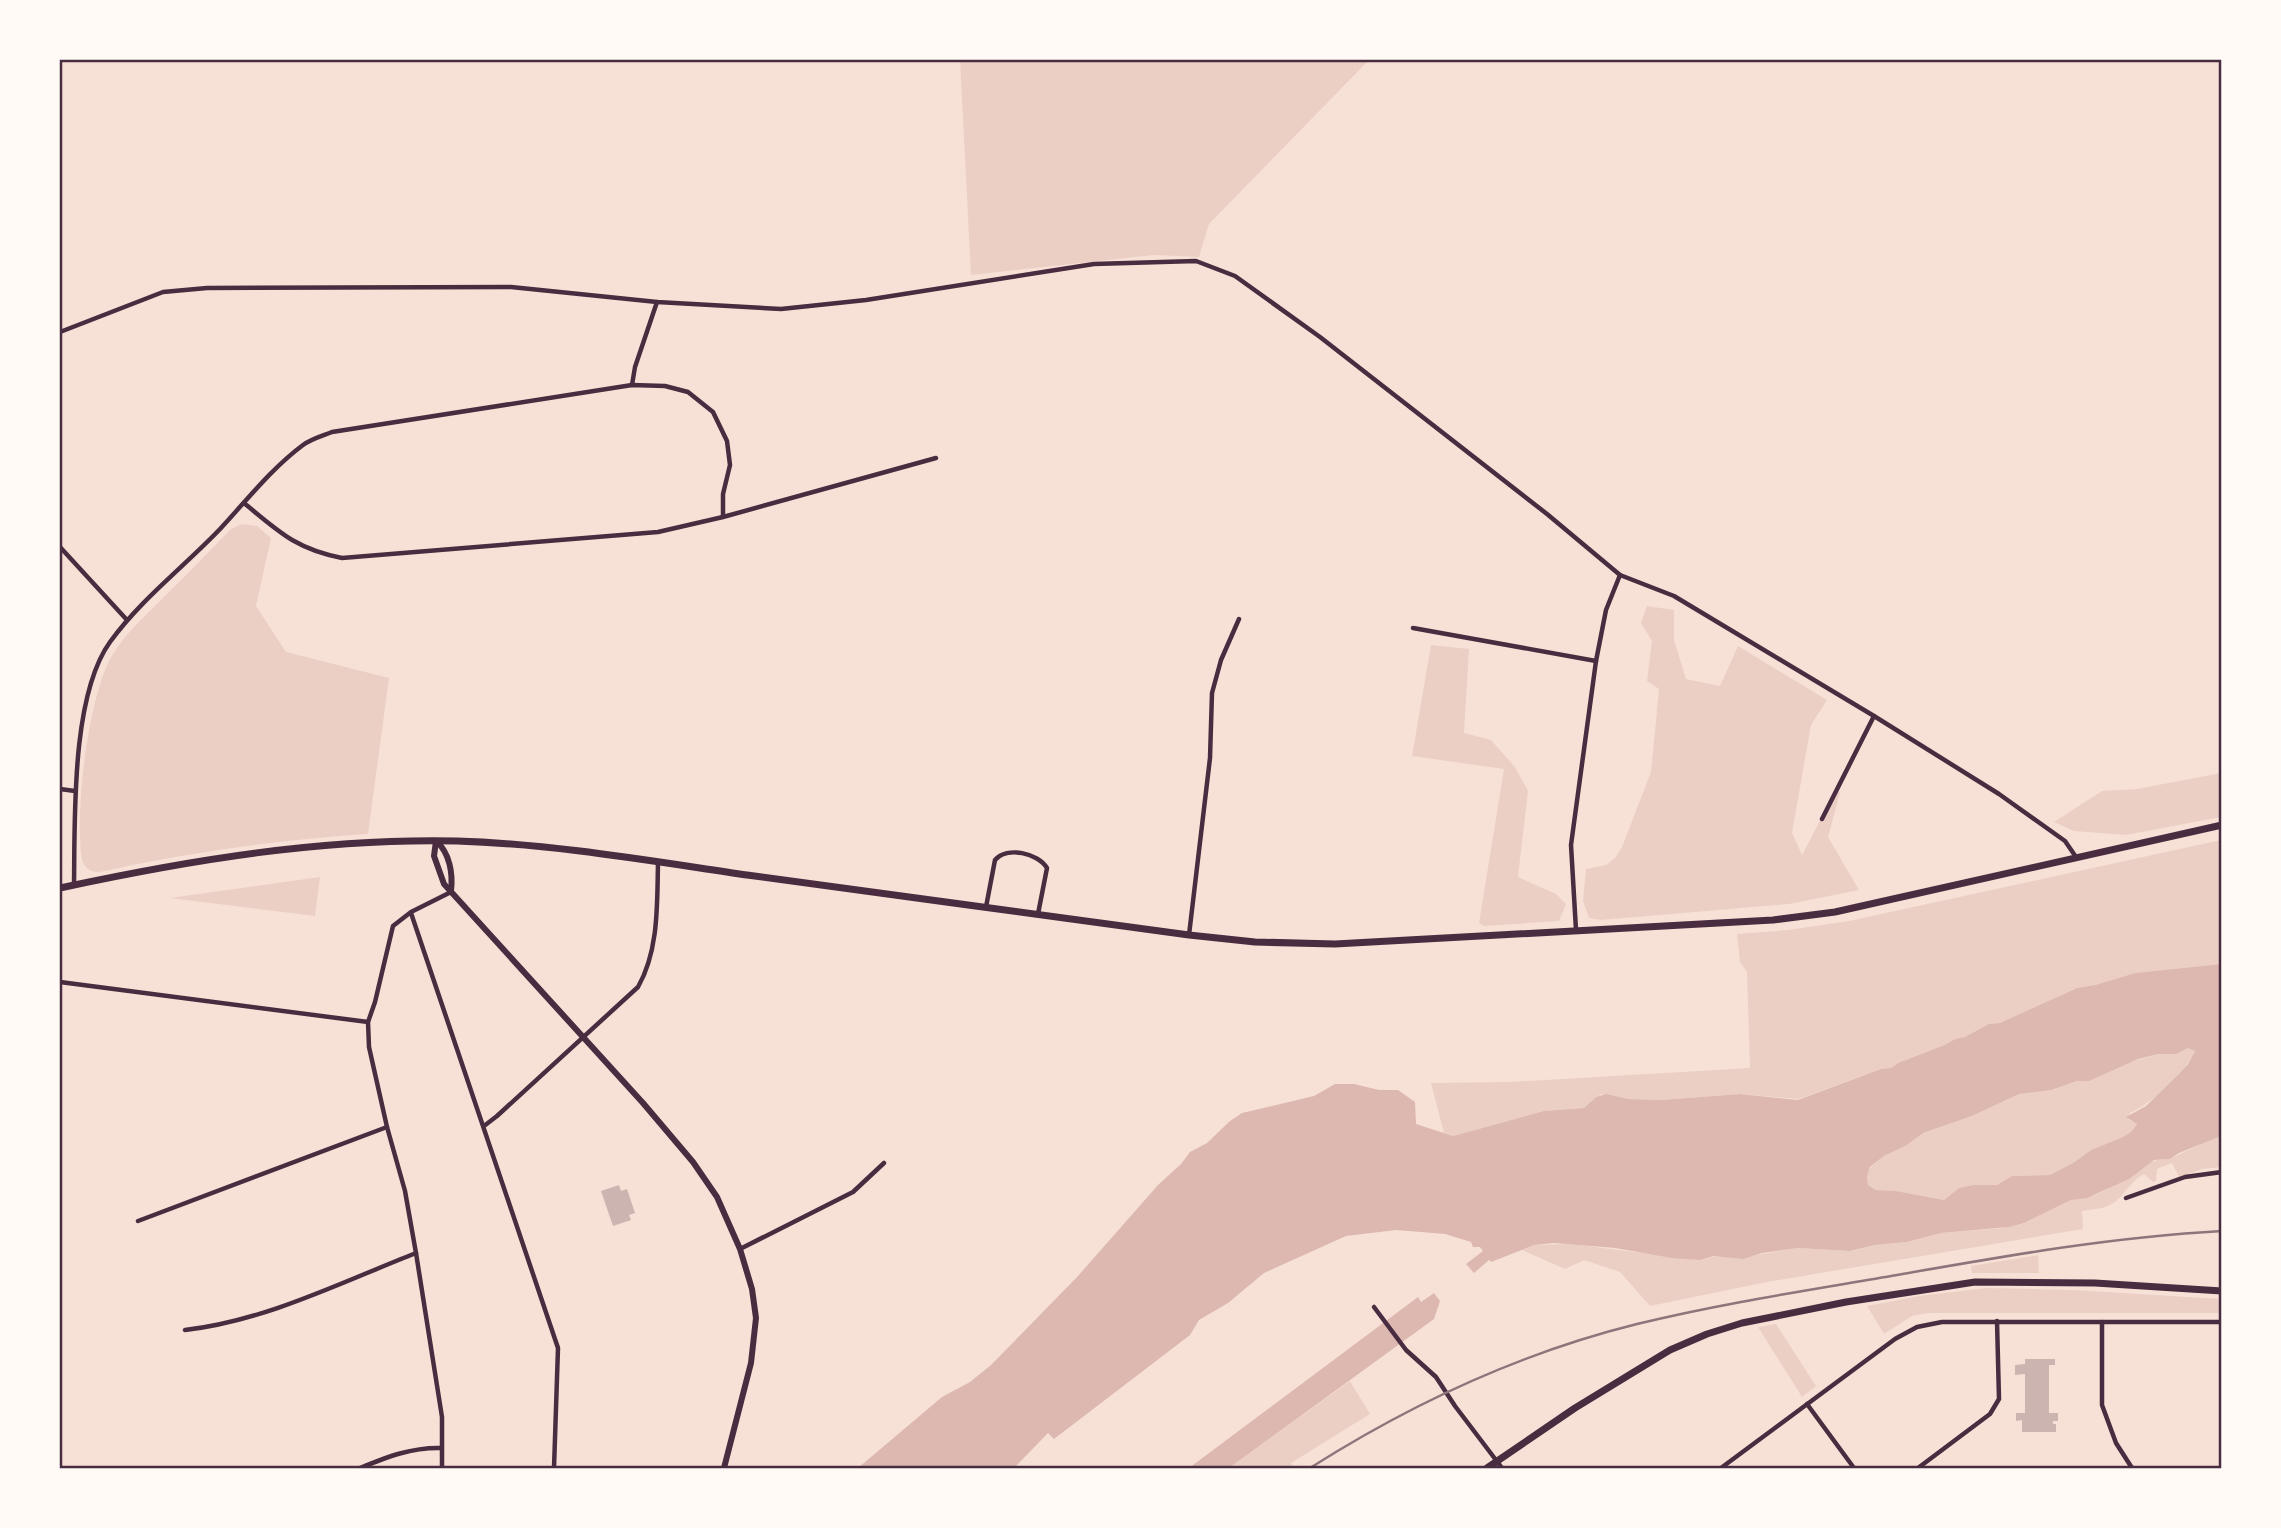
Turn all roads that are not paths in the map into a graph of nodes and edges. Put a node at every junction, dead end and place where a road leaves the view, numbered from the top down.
1 (657, 302) junction
2 (60, 332) edge
3 (632, 385) junction
4 (936, 458) dead end
5 (244, 503) junction
6 (723, 517) junction
7 (60, 547) edge
8 (1619, 575) junction
9 (1239, 619) dead end
10 (127, 620) junction
11 (1413, 628) dead end
12 (1596, 661) junction
13 (1874, 716) junction
14 (60, 789) edge
15 (75, 791) junction
16 (1822, 819) dead end
17 (2221, 825) edge
18 (436, 841) junction
19 (2076, 857) junction
20 (658, 863) junction
21 (74, 885) junction
22 (60, 888) edge
23 (451, 891) junction
24 (986, 907) junction
25 (411, 912) junction
26 (1038, 914) junction
27 (1576, 930) junction
28 (1189, 935) junction
29 (60, 982) edge
30 (368, 1022) junction
31 (584, 1037) junction
32 (484, 1126) junction
33 (387, 1127) junction
34 (884, 1163) dead end
35 (2221, 1171) edge
36 (2126, 1198) dead end
37 (138, 1221) dead end
38 (740, 1248) junction
39 (416, 1254) junction
40 (2221, 1291) edge
41 (1374, 1307) dead end
42 (1997, 1321) junction
43 (2102, 1322) junction
44 (2221, 1322) edge
45 (185, 1330) dead end
46 (1807, 1404) junction
47 (442, 1448) junction
48 (1497, 1461) junction
49 (360, 1468) edge
50 (442, 1468) edge
51 (554, 1468) edge
52 (724, 1468) edge
53 (1487, 1468) edge
54 (1502, 1468) edge
55 (1721, 1468) edge
56 (1854, 1468) edge
57 (1918, 1468) edge
58 (2132, 1468) edge

1 - 2 street
1 - 3 street
1 - 8 street
3 - 5 street
3 - 6 street
4 - 6 street
5 - 6 street
5 - 10 street
7 - 10 street
8 - 12 street
8 - 13 street
9 - 28 street
10 - 15 street
11 - 12 street
12 - 27 street
13 - 16 street
13 - 19 street
14 - 15 street
15 - 21 street
17 - 19 main road
18 - 20 main road
18 - 21 main road
18 - 23 street
18 - 23 street
19 - 27 main road
20 - 24 main road
20 - 31 street
21 - 22 main road
23 - 25 street
23 - 31 street
24 - 26 main road
24 - 26 street
25 - 30 street
25 - 32 street
26 - 28 main road
27 - 28 main road
29 - 30 street
30 - 33 street
31 - 32 street
31 - 38 street
32 - 51 street
33 - 37 street
33 - 39 street
34 - 38 street
35 - 36 street
38 - 52 street
39 - 45 street
39 - 47 street
40 - 48 main road
41 - 48 street
42 - 43 street
42 - 46 street
42 - 57 street
43 - 44 street
43 - 58 street
46 - 55 street
46 - 56 street
47 - 49 street
47 - 50 street
48 - 53 main road
48 - 54 street

